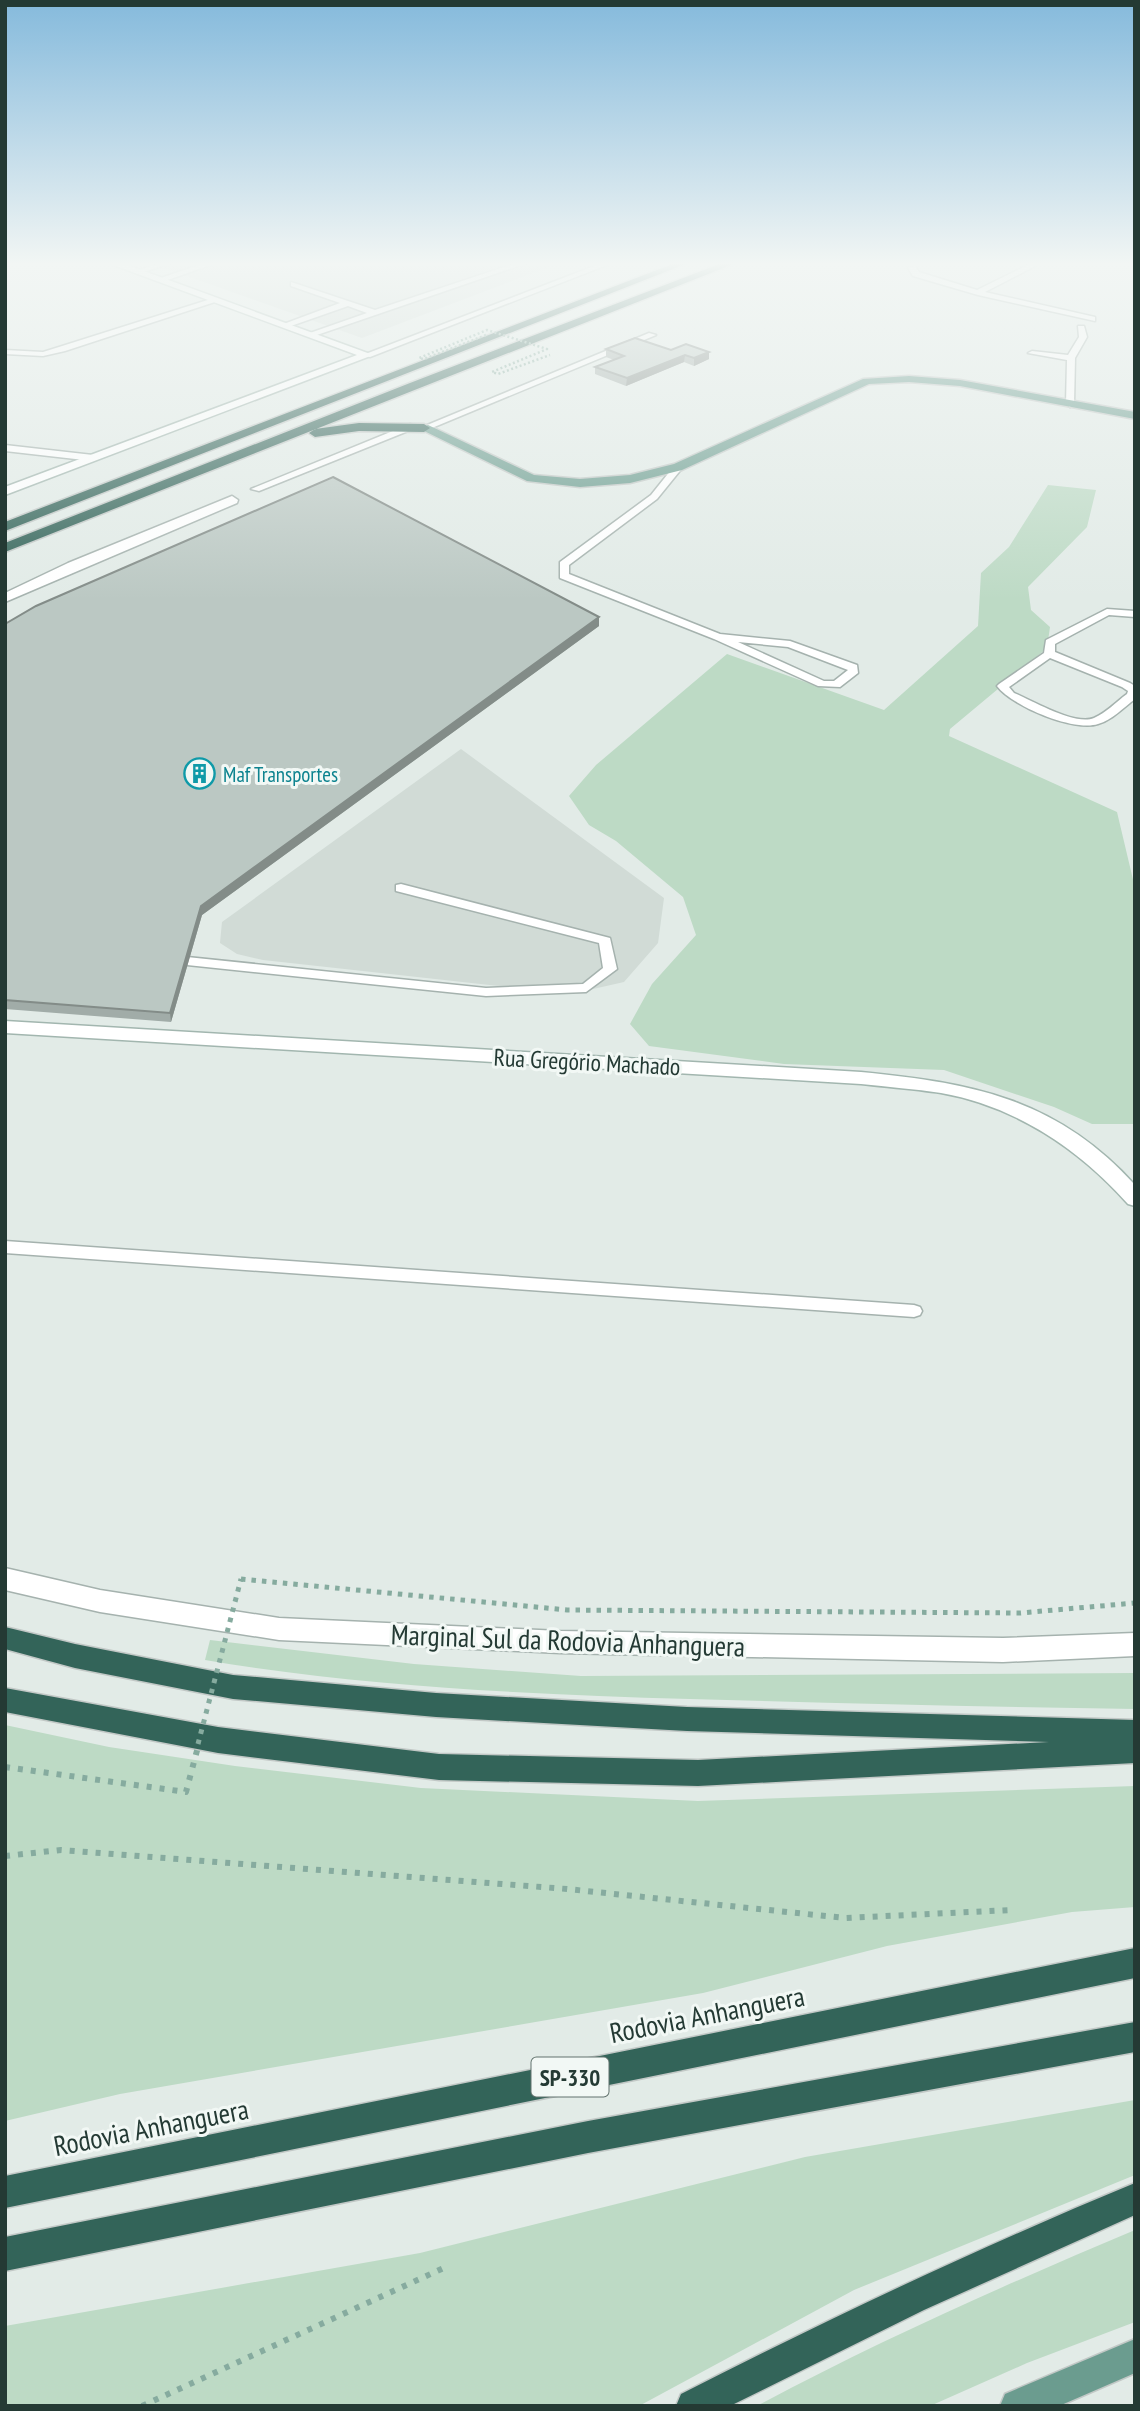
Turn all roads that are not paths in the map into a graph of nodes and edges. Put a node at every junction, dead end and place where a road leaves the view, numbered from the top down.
1 (312, 376) edge
2 (395, 376) edge
3 (443, 376) edge
4 (553, 376) edge
5 (1071, 376) edge
6 (1070, 404) junction
7 (1135, 416) edge
8 (410, 427) junction
9 (424, 428) junction
10 (5, 448) edge
11 (93, 457) junction
12 (678, 467) junction
13 (171, 482) junction
14 (256, 489) dead end
15 (5, 491) edge
16 (232, 499) dead end
17 (5, 527) edge
18 (5, 548) edge
19 (5, 597) edge
20 (1135, 614) edge
21 (718, 637) junction
22 (1049, 654) junction
23 (401, 888) dead end
24 (155, 957) edge
25 (5, 1027) edge
26 (1135, 1199) edge
27 (5, 1247) edge
28 (914, 1311) dead end
29 (5, 1579) edge
30 (5, 1638) edge
31 (1135, 1644) edge
32 (5, 1700) edge
33 (1135, 1732) edge
34 (1135, 1750) edge
35 (1135, 1963) edge
36 (1135, 2037) edge
37 (5, 2192) edge
38 (1135, 2199) edge
39 (5, 2254) edge
40 (1135, 2356) edge
41 (693, 2406) edge
42 (1017, 2406) edge

1 - 11 main road
2 - 17 highway
3 - 13 highway
4 - 9 lane
5 - 6 lane
6 - 7 main road
6 - 12 main road
8 - 9 highway
8 - 13 highway
8 - 14 lane
9 - 12 main road
10 - 11 lane
11 - 15 main road
12 - 21 lane
13 - 18 highway
16 - 19 main road
20 - 22 lane
21 - 21 lane
22 - 22 lane
23 - 24 lane
25 - 26 main road, Rua Gregório Machado
27 - 28 lane
29 - 31 main road, Marginal Sul da Rodovia Anhanguera
30 - 33 highway
32 - 34 highway
35 - 37 highway, Rodovia Anhanguera / SP-330
36 - 39 highway, SP-330
38 - 41 highway
40 - 42 main road

